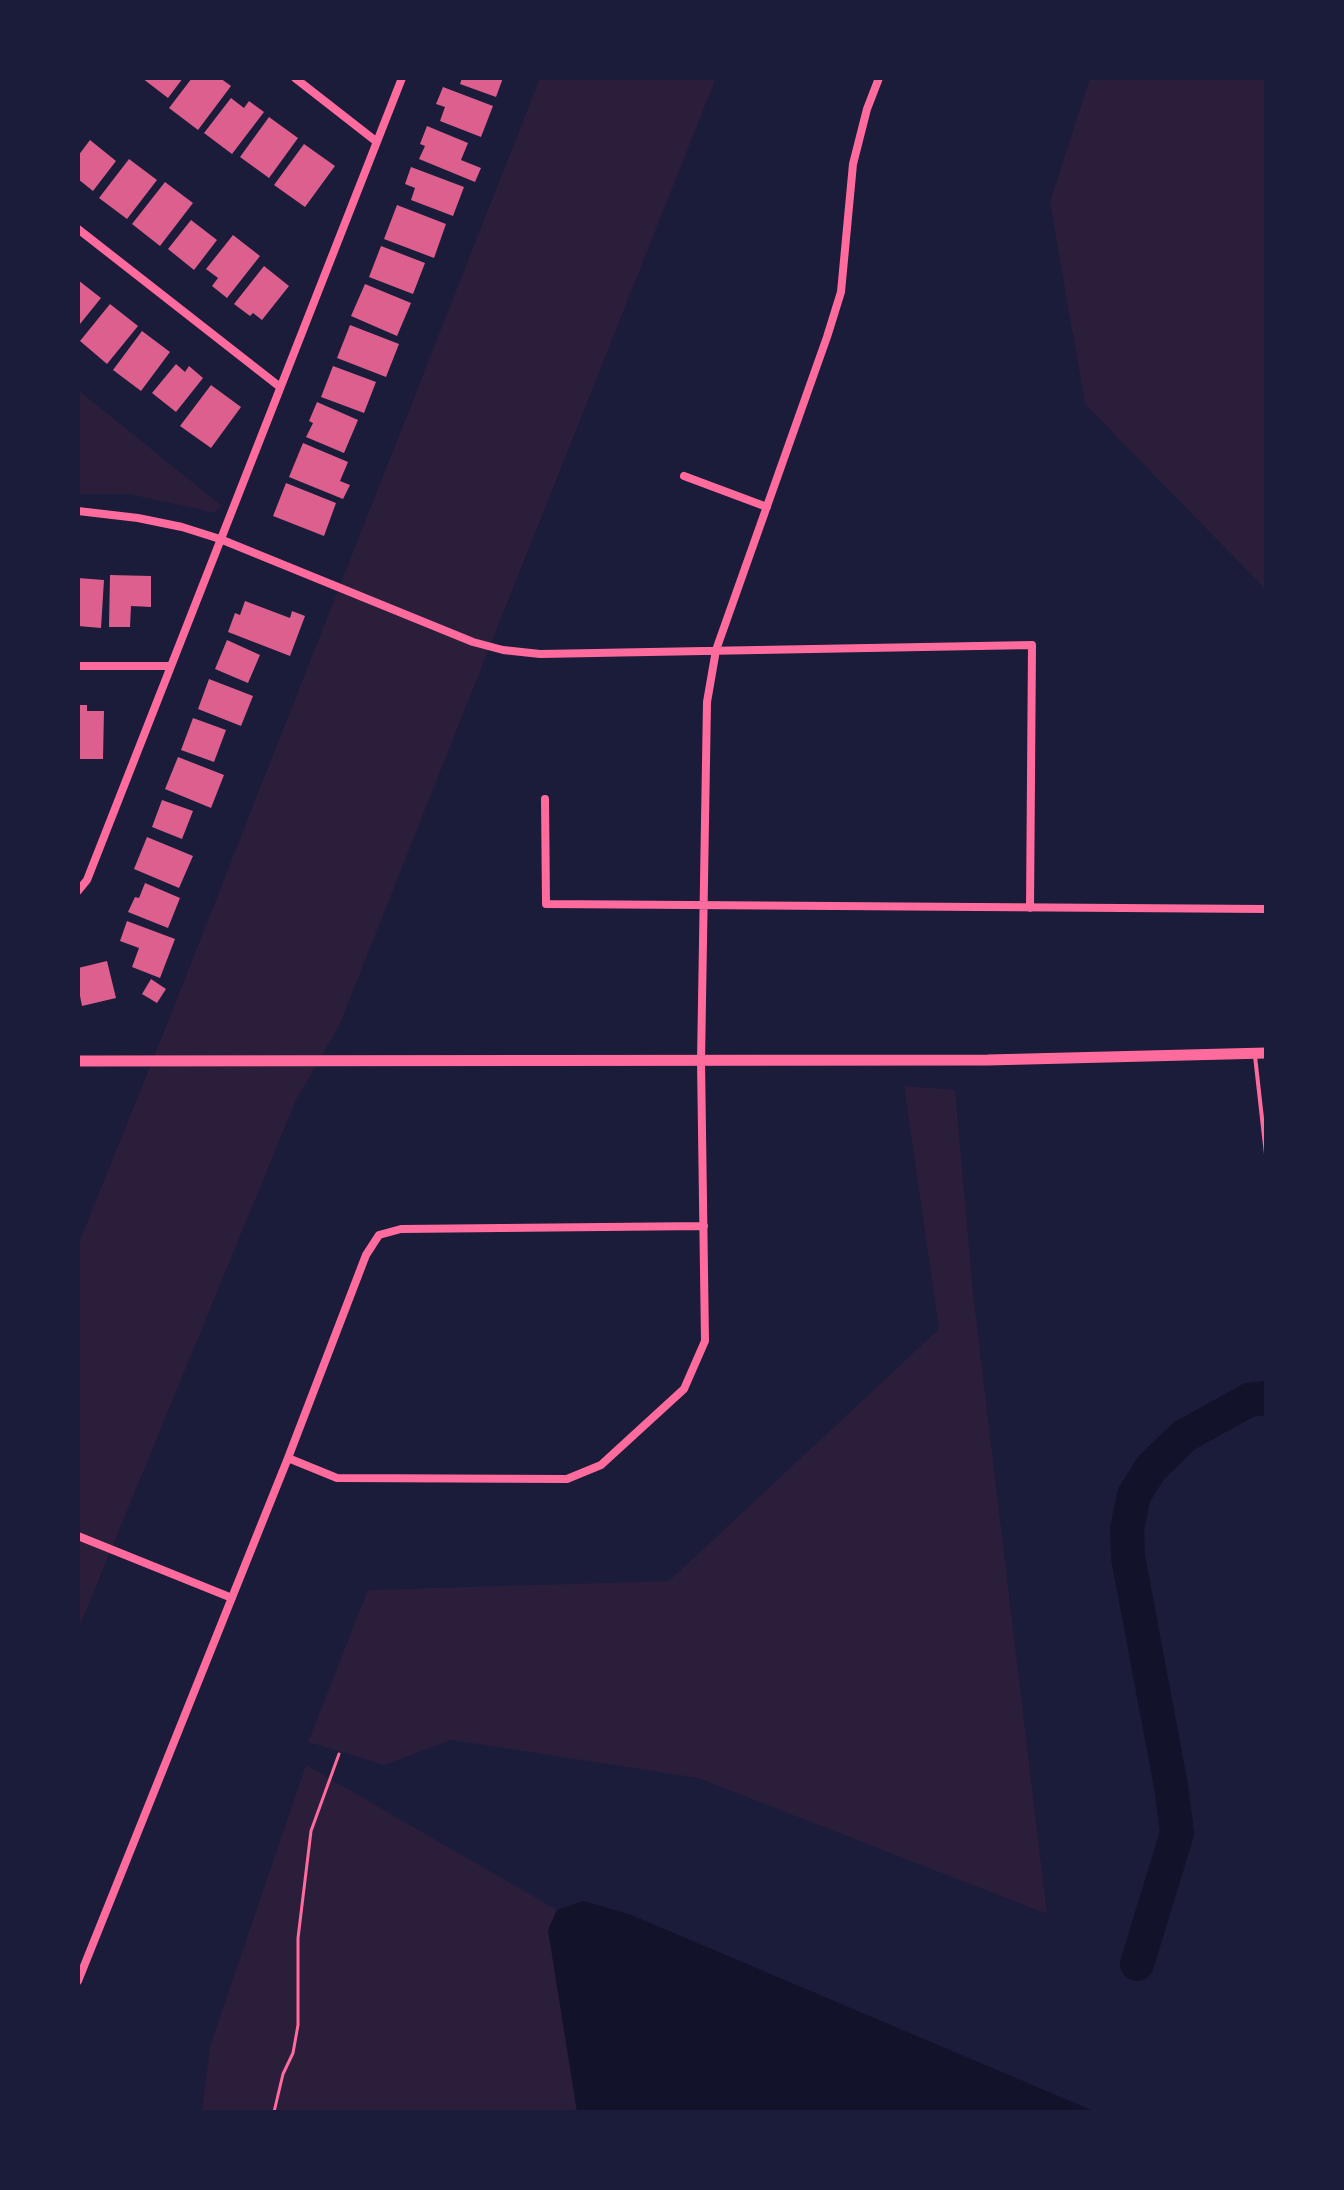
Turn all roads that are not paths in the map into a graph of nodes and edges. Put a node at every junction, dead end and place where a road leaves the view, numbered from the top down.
1 (295, 78) edge
2 (402, 78) edge
3 (879, 78) edge
4 (377, 142) junction
5 (78, 229) edge
6 (280, 387) junction
7 (684, 476) dead end
8 (767, 507) junction
9 (78, 511) edge
10 (220, 539) junction
11 (716, 650) junction
12 (78, 666) edge
13 (170, 666) junction
14 (545, 799) dead end
15 (78, 891) edge
16 (704, 905) junction
17 (1030, 908) junction
18 (1266, 909) edge
19 (1260, 1054) edge
20 (78, 1061) edge
21 (701, 1061) junction
22 (1266, 1154) edge
23 (704, 1226) junction
24 (288, 1458) junction
25 (78, 1536) edge
26 (232, 1598) junction
27 (78, 1981) edge

1 - 4 street
2 - 4 street
3 - 8 street
4 - 6 street
5 - 6 street
6 - 10 street
7 - 8 street
8 - 11 street
9 - 10 street
10 - 11 street
10 - 13 street
11 - 16 street
11 - 17 street
12 - 13 street
13 - 15 street
14 - 16 street
16 - 17 street
16 - 21 street
17 - 18 street
19 - 21 street
19 - 22 lane
20 - 21 street
21 - 23 street
23 - 24 street
23 - 24 street
24 - 26 street
25 - 26 street
26 - 27 street

